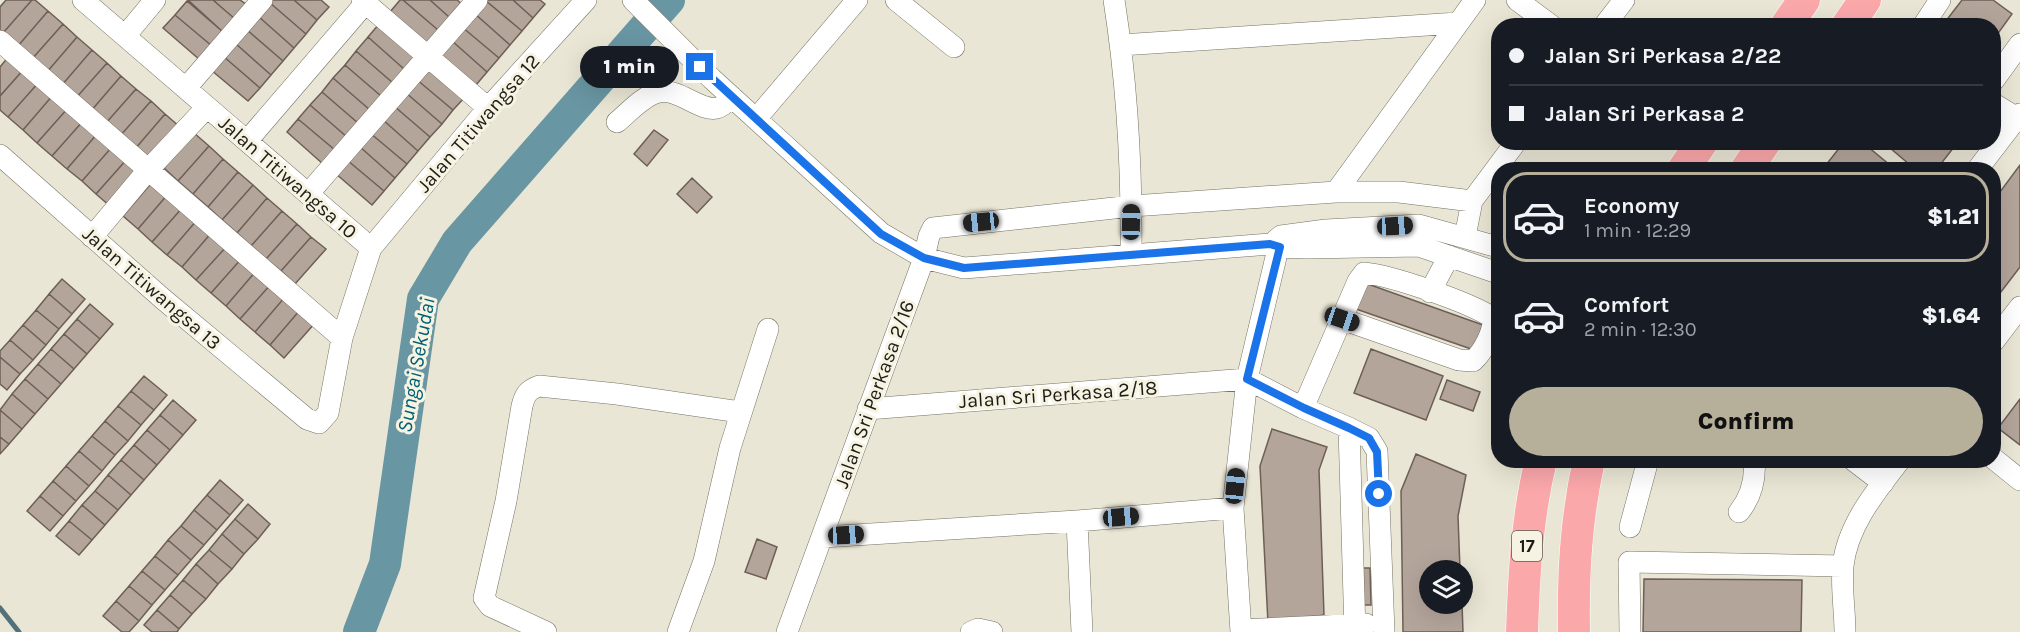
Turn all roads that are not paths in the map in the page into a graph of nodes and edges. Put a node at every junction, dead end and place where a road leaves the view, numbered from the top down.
1 (83, 0) edge
2 (155, 0) edge
3 (262, 0) edge
4 (477, 0) edge
5 (586, 0) edge
6 (633, 0) edge
7 (857, 0) edge
8 (896, 0) edge
9 (1114, 0) edge
10 (1475, 0) edge
11 (1517, 0) edge
12 (1624, 0) edge
13 (1804, 0) edge
14 (1865, 0) edge
15 (1940, 0) edge
16 (365, 1) edge
17 (1541, 18) edge
18 (1610, 18) edge
19 (1792, 18) edge
20 (1853, 18) edge
21 (1928, 18) edge
22 (1458, 23) junction
23 (124, 36) junction
24 (0, 41) edge
25 (2020, 44) edge
26 (1121, 45) junction
27 (954, 47) dead end
28 (428, 57) junction
29 (2001, 70) edge
30 (186, 88) junction
31 (732, 97) junction
32 (207, 107) junction
33 (488, 108) junction
34 (2001, 108) edge
35 (2018, 116) edge
36 (756, 119) junction
37 (617, 122) dead end
38 (2001, 138) edge
39 (247, 141) junction
40 (1992, 150) edge
41 (0, 155) edge
42 (1983, 162) edge
43 (148, 170) junction
44 (1491, 176) edge
45 (1336, 192) junction
46 (308, 194) junction
47 (1472, 201) junction
48 (1132, 206) junction
49 (92, 237) junction
50 (1465, 237) junction
51 (1277, 242) junction
52 (1491, 245) edge
53 (371, 248) junction
54 (1131, 254) junction
55 (1449, 256) junction
56 (924, 258) junction
57 (1491, 271) edge
58 (1430, 292) junction
59 (2020, 307) edge
60 (1491, 317) edge
61 (1342, 319) junction
62 (2001, 328) edge
63 (768, 329) dead end
64 (1491, 330) edge
65 (342, 338) junction
66 (1247, 379) junction
67 (1304, 408) junction
68 (868, 409) junction
69 (740, 412) junction
70 (307, 419) joint
71 (1349, 428) junction
72 (2001, 465) edge
73 (1539, 468) edge
74 (1587, 468) edge
75 (1646, 468) edge
76 (1754, 468) edge
77 (1863, 468) edge
78 (1892, 468) edge
79 (2020, 480) edge
80 (1883, 483) junction
81 (1233, 508) junction
82 (1738, 512) dead end
83 (1077, 521) junction
84 (1630, 527) dead end
85 (823, 537) junction
86 (1843, 566) junction
87 (1354, 628) edge
88 (1383, 628) edge
89 (1241, 631) edge
90 (546, 632) edge
91 (678, 632) edge
92 (787, 632) edge
93 (971, 632) edge
94 (992, 632) edge
95 (1082, 632) edge
96 (1522, 632) edge
97 (1574, 632) edge
98 (1630, 632) edge
99 (1845, 632) edge

1 - 23 street, Jalan Titiwangsa 10
2 - 23 street
3 - 30 street
4 - 28 street
5 - 33 street, Jalan Titiwangsa 12
6 - 31 street
7 - 36 street
8 - 27 street
9 - 26 street
10 - 22 street
11 - 17 street
12 - 18 street
13 - 19 highway
14 - 20 highway
15 - 21 street
16 - 28 street
16 - 39 street
22 - 26 street
22 - 45 street
23 - 30 street, Jalan Titiwangsa 10
24 - 43 street
25 - 29 street
26 - 48 street
28 - 33 street
28 - 46 street
30 - 32 street, Jalan Titiwangsa 10
31 - 36 street
31 - 37 street
32 - 39 street, Jalan Titiwangsa 10
32 - 43 street
33 - 53 street, Jalan Titiwangsa 12
34 - 35 street
35 - 38 street
36 - 56 street
39 - 46 street, Jalan Titiwangsa 10
40 - 42 street
41 - 49 street, Jalan Titiwangsa 13
43 - 49 street
43 - 65 street
44 - 47 street
45 - 47 street
45 - 48 street
46 - 53 street, Jalan Titiwangsa 10
47 - 50 street
48 - 54 street
48 - 56 street, Jalan Sri Perkasa 2/16
49 - 70 street, Jalan Titiwangsa 13
50 - 51 street
50 - 52 street
51 - 54 street
51 - 55 street
51 - 66 street
53 - 65 street, Jalan Titiwangsa 10
54 - 56 street
55 - 57 street
55 - 58 street
56 - 68 street, Jalan Sri Perkasa 2/16
58 - 60 street
58 - 61 street
59 - 62 street
61 - 64 street
61 - 67 street
63 - 69 street
65 - 70 street, Jalan Titiwangsa 10
66 - 67 street
66 - 68 street, Jalan Sri Perkasa 2/18
66 - 81 street
67 - 71 street
68 - 85 street, Jalan Sri Perkasa 2/16
69 - 90 street
69 - 91 street
71 - 87 street
71 - 88 street
72 - 79 street
73 - 96 highway, 17
74 - 97 highway
75 - 84 street
76 - 82 street
77 - 80 street
78 - 80 street
80 - 86 street
81 - 83 street
81 - 89 street
83 - 85 street
83 - 95 street
85 - 92 street, Jalan Sri Perkasa 2/16
86 - 98 street
86 - 99 street
87 - 88 street
87 - 89 street
93 - 94 street

